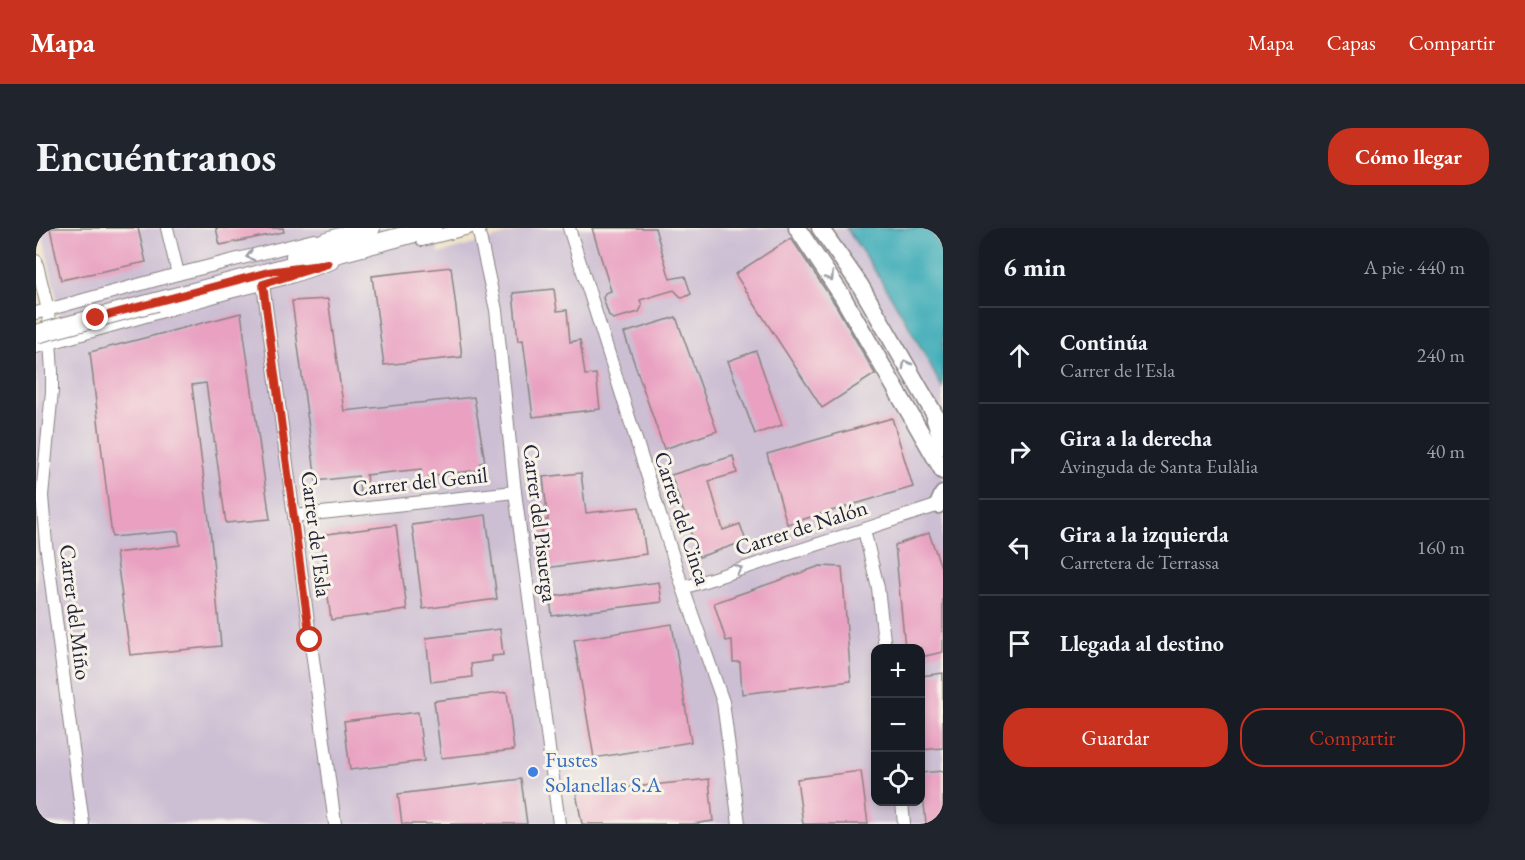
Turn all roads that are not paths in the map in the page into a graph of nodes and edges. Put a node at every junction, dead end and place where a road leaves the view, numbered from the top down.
1 (167, 228) edge
2 (371, 228) edge
3 (400, 228) edge
4 (433, 228) edge
5 (469, 228) edge
6 (478, 228) edge
7 (569, 228) edge
8 (797, 228) edge
9 (820, 228) edge
10 (319, 236) edge
11 (295, 256) junction
12 (36, 261) edge
13 (178, 274) junction
14 (266, 278) junction
15 (155, 297) junction
16 (42, 312) edge
17 (36, 325) edge
18 (43, 338) edge
19 (36, 347) edge
20 (939, 422) edge
21 (943, 446) edge
22 (943, 471) edge
23 (515, 492) junction
24 (939, 503) edge
25 (294, 516) junction
26 (864, 530) junction
27 (683, 588) junction
28 (885, 644) edge
29 (902, 806) edge
30 (83, 824) edge
31 (335, 824) edge
32 (559, 824) edge
33 (739, 824) edge
34 (904, 824) edge

1 - 13 street
2 - 10 main road
3 - 11 main road
4 - 14 main road
5 - 14 street
6 - 23 street, Carrer del Pisuerga
7 - 27 street, Carrer del Cinca
8 -> 22 main road
20 -> 9 main road
10 - 11 main road
10 -> 13 street
11 - 15 main road
12 - 16 street, Carrer del Miño
13 - 16 street
14 - 15 main road
14 - 18 street
14 - 25 street, Carrer de l'Esla
15 - 17 main road
15 - 18 main road, bridge
16 - 18 street, Carrer del Miño
18 - 19 street
18 - 30 street, Carrer del Miño
20 - 21 main road
23 - 25 street, Carrer del Genil
23 - 32 street, Carrer del Pisuerga
24 - 26 street, Carrer de Nalón
25 - 31 street, Carrer de l'Esla
27 -> 26 street, Carrer de Nalón
26 - 28 street
27 - 33 street, Carrer del Cinca
29 - 34 street

